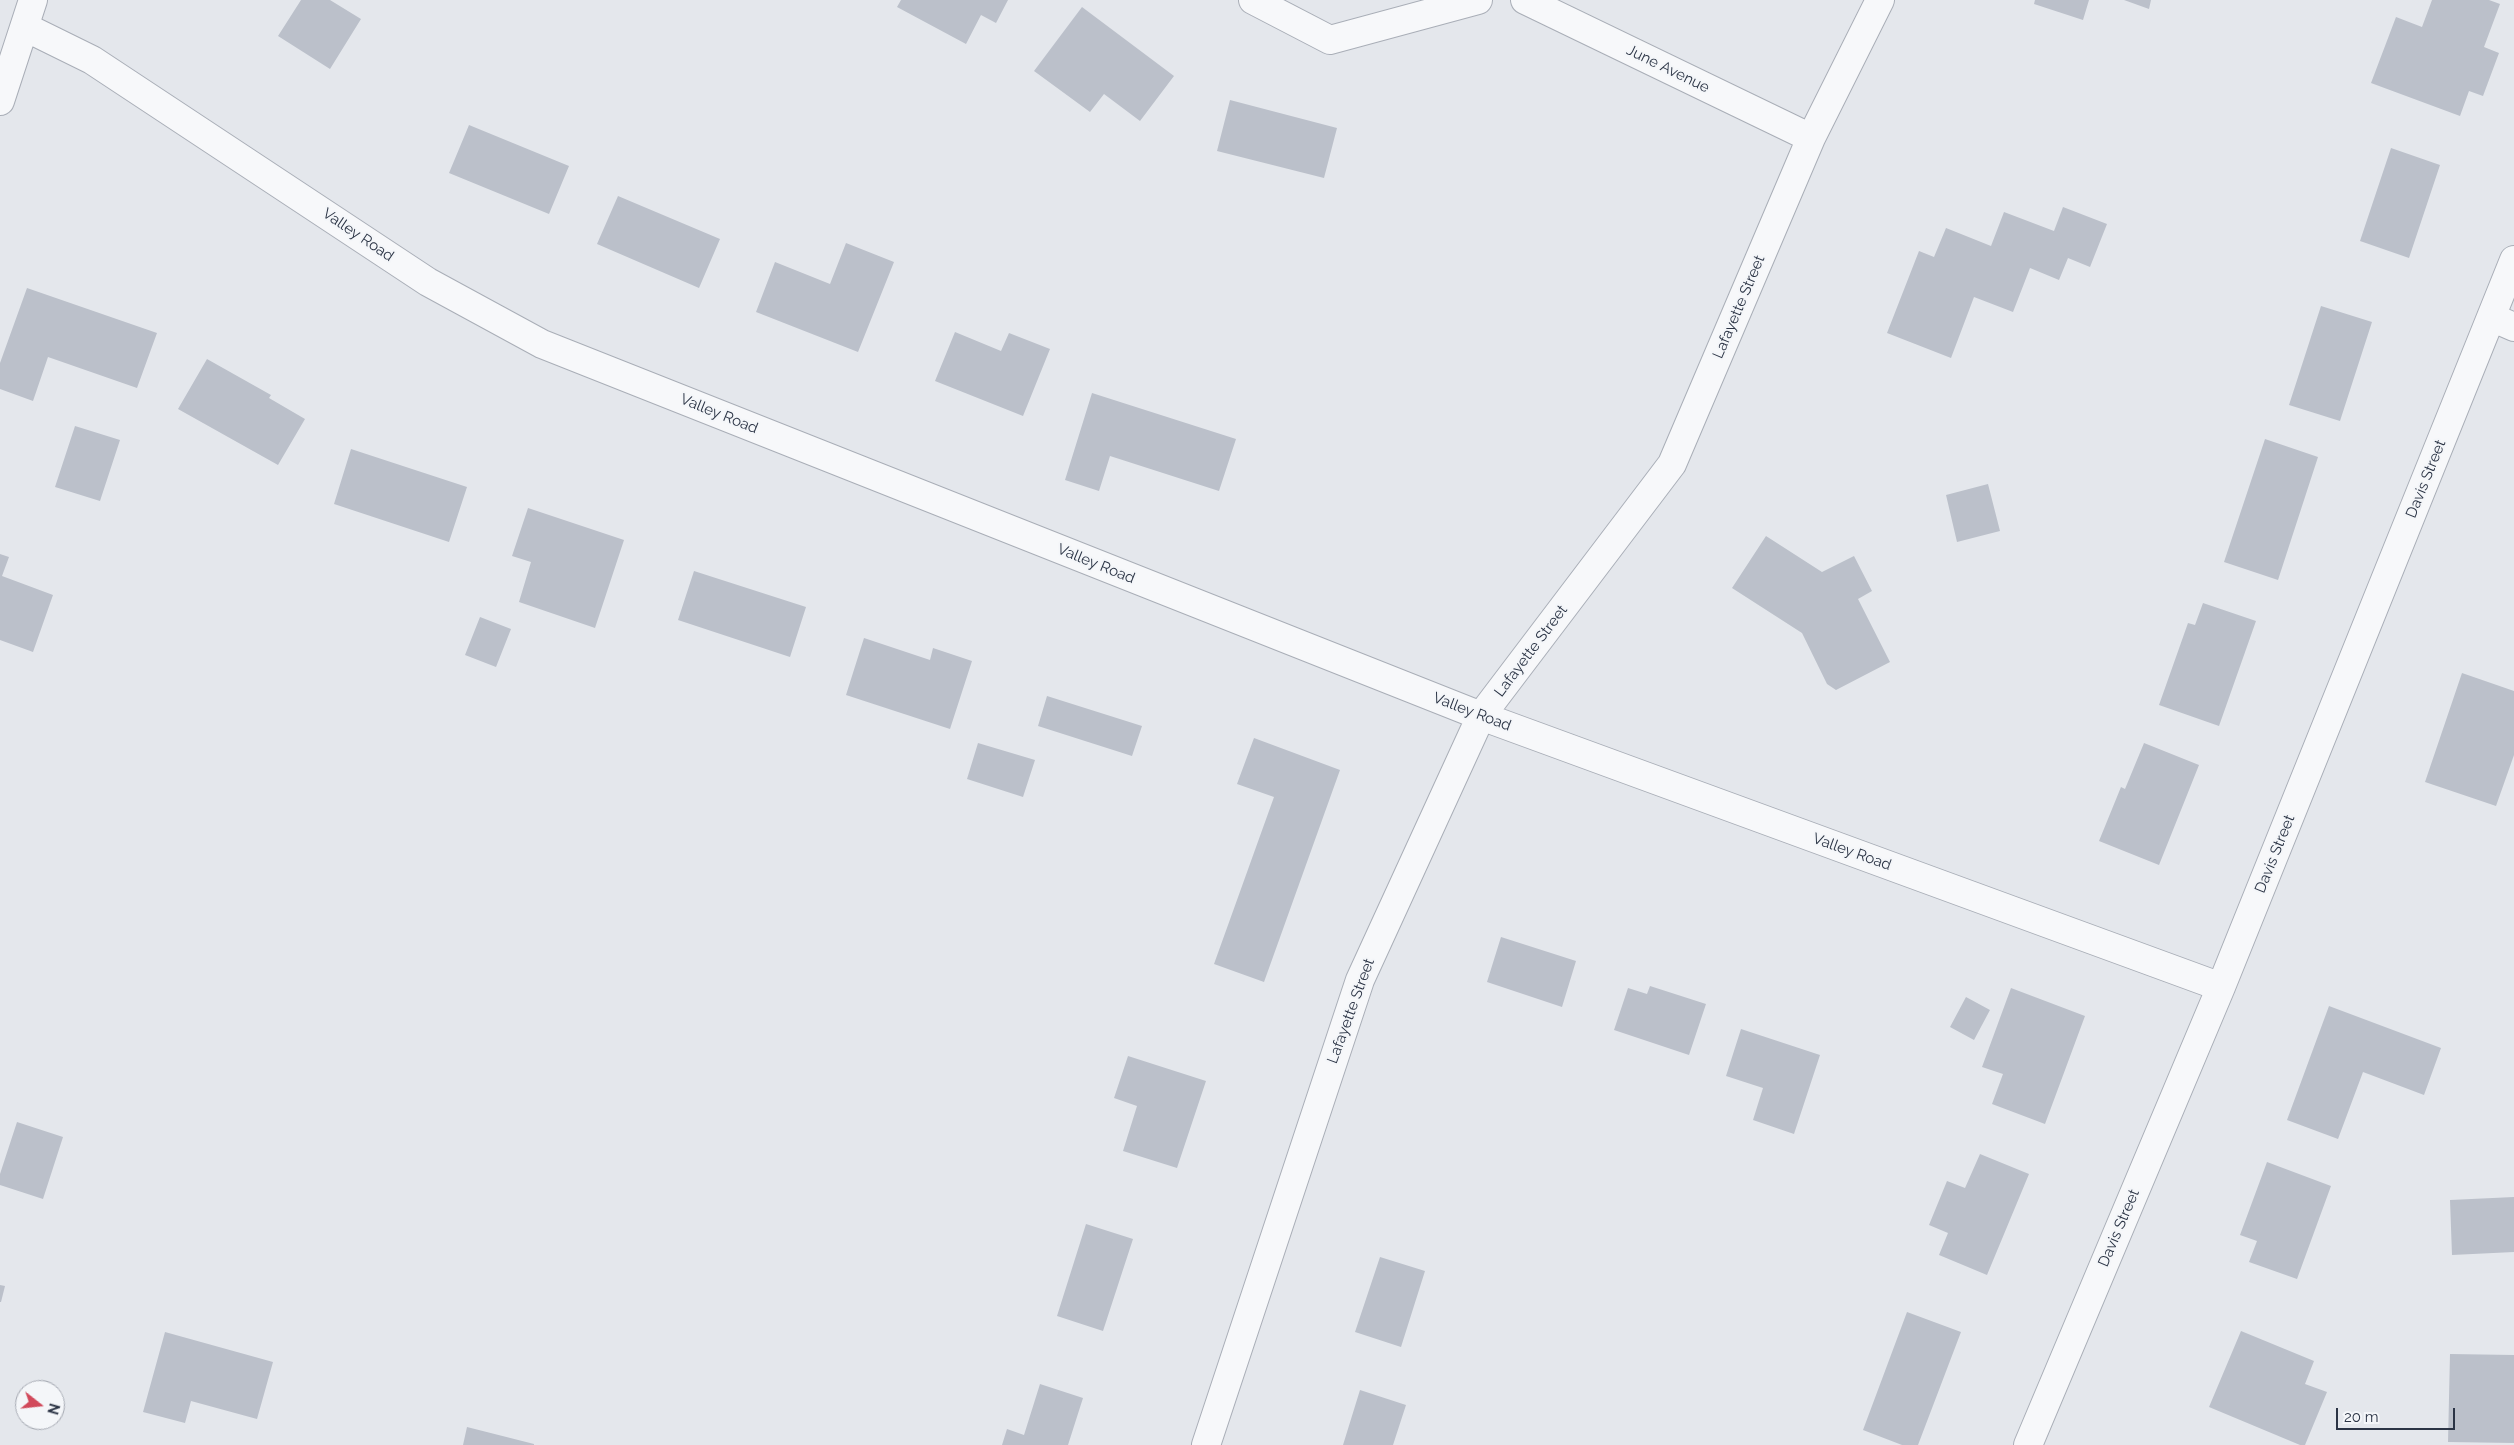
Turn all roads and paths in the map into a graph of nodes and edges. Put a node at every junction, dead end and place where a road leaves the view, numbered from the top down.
1 (33, 0) edge
2 (1253, 0) edge
3 (1478, 0) edge
4 (1525, 0) edge
5 (1880, 0) edge
6 (25, 27) junction
7 (0, 101) edge
8 (1811, 138) junction
9 (2514, 260) edge
10 (2502, 322) edge
11 (1481, 716) junction
12 (2221, 987) junction
13 (1206, 1445) edge
14 (2028, 1445) edge

1 - 6 street
2 - 3 street
4 - 8 street, June Avenue
5 - 8 street, Lafayette Street
6 - 7 street
6 - 11 street, Valley Road
8 - 11 street, Lafayette Street
9 - 10 street, Davis Street
10 - 12 street, Davis Street
11 - 12 street, Valley Road
11 - 13 street, Lafayette Street
12 - 14 street, Davis Street

